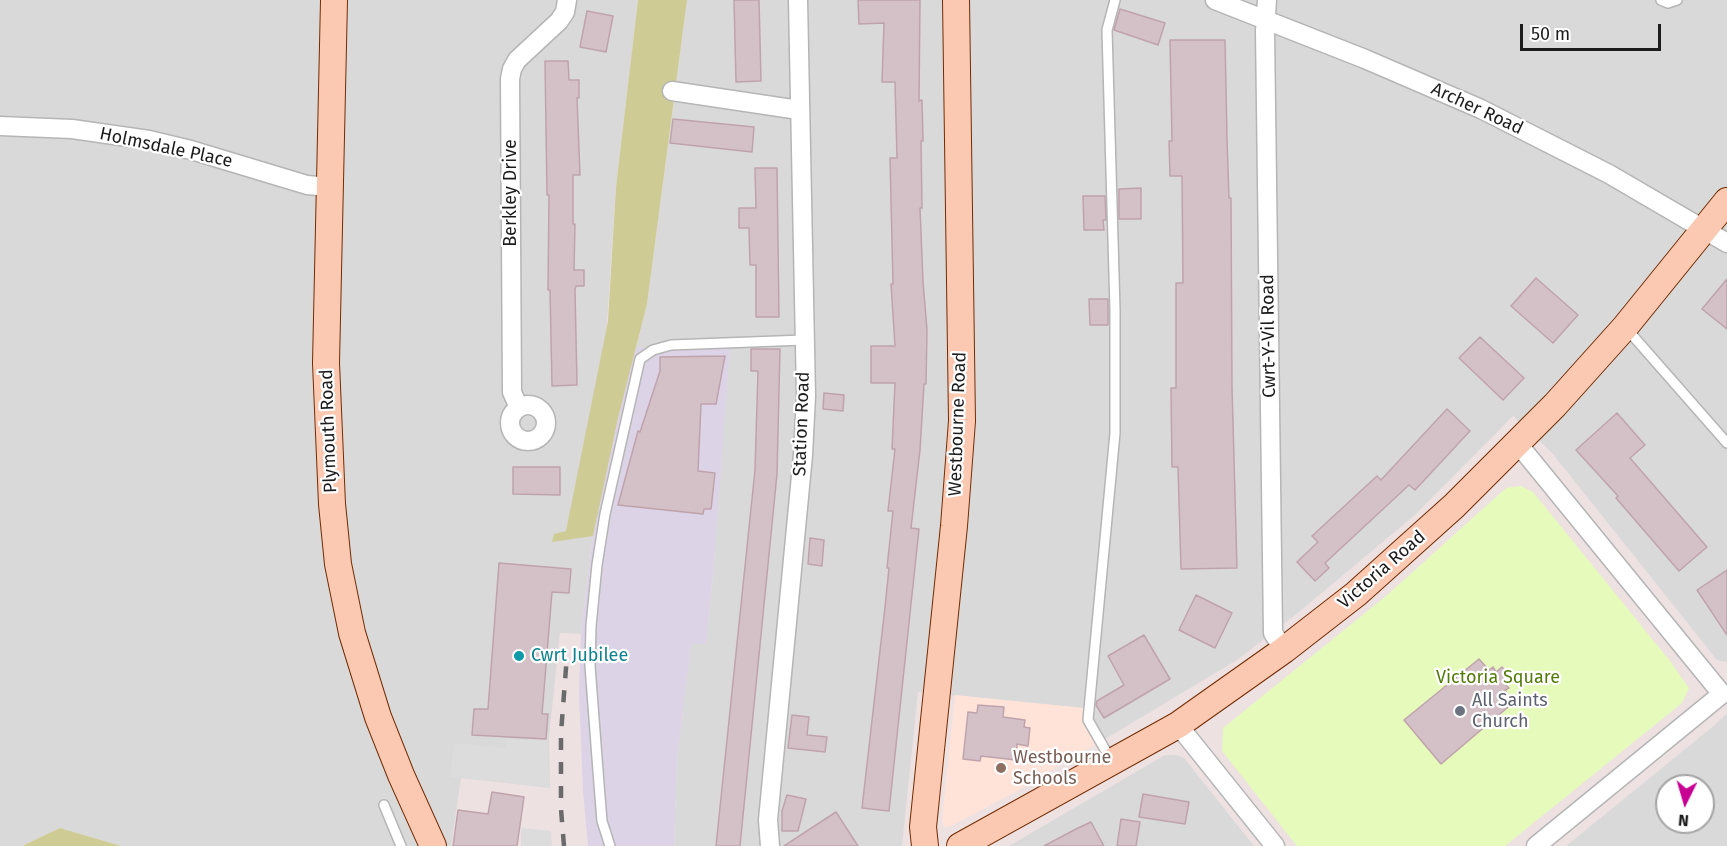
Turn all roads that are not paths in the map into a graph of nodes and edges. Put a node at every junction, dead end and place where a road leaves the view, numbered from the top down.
1 (334, 0) edge
2 (567, 0) edge
3 (798, 0) edge
4 (956, 0) edge
5 (1115, 0) edge
6 (1215, 0) edge
7 (1267, 0) edge
8 (1661, 0) edge
9 (1677, 0) edge
10 (1265, 19) junction
11 (672, 91) dead end
12 (799, 110) junction
13 (0, 126) edge
14 (329, 187) junction
15 (1727, 201) edge
16 (1705, 230) junction
17 (1727, 243) edge
18 (1625, 327) junction
19 (804, 340) junction
20 (519, 408) dead end
21 (1727, 443) edge
22 (1518, 444) junction
23 (1284, 650) junction
24 (1725, 694) edge
25 (1178, 725) junction
26 (1112, 762) junction
27 (384, 805) dead end
28 (401, 846) edge
29 (433, 846) edge
30 (610, 846) edge
31 (770, 846) edge
32 (925, 846) edge
33 (960, 846) edge
34 (1275, 846) edge
35 (1536, 846) edge

1 - 14 street, Plymouth Road
2 - 20 street, Berkley Drive
3 - 12 street, Station Road
4 - 32 street, Westbourne Road
5 - 26 lane
6 - 10 street, Archer Road
7 - 10 street, Cwrt-Y-Vil Road
8 - 9 lane
10 - 16 street, Archer Road
10 - 23 street, Cwrt-Y-Vil Road
11 - 12 street
12 - 19 street, Station Road
13 - 14 street, Holmsdale Place
14 - 29 street, Plymouth Road
15 - 16 street, Victoria Road
16 - 17 street, Archer Road
16 - 18 street, Victoria Road
18 - 21 lane
18 - 22 street, Victoria Road
19 - 30 lane
19 - 31 street, Station Road
22 - 23 street, Victoria Road
22 - 24 street
23 - 25 street, Victoria Road
24 - 35 street
25 - 26 street, Victoria Road
25 - 34 street
26 - 33 street, Victoria Road
27 - 28 lane

